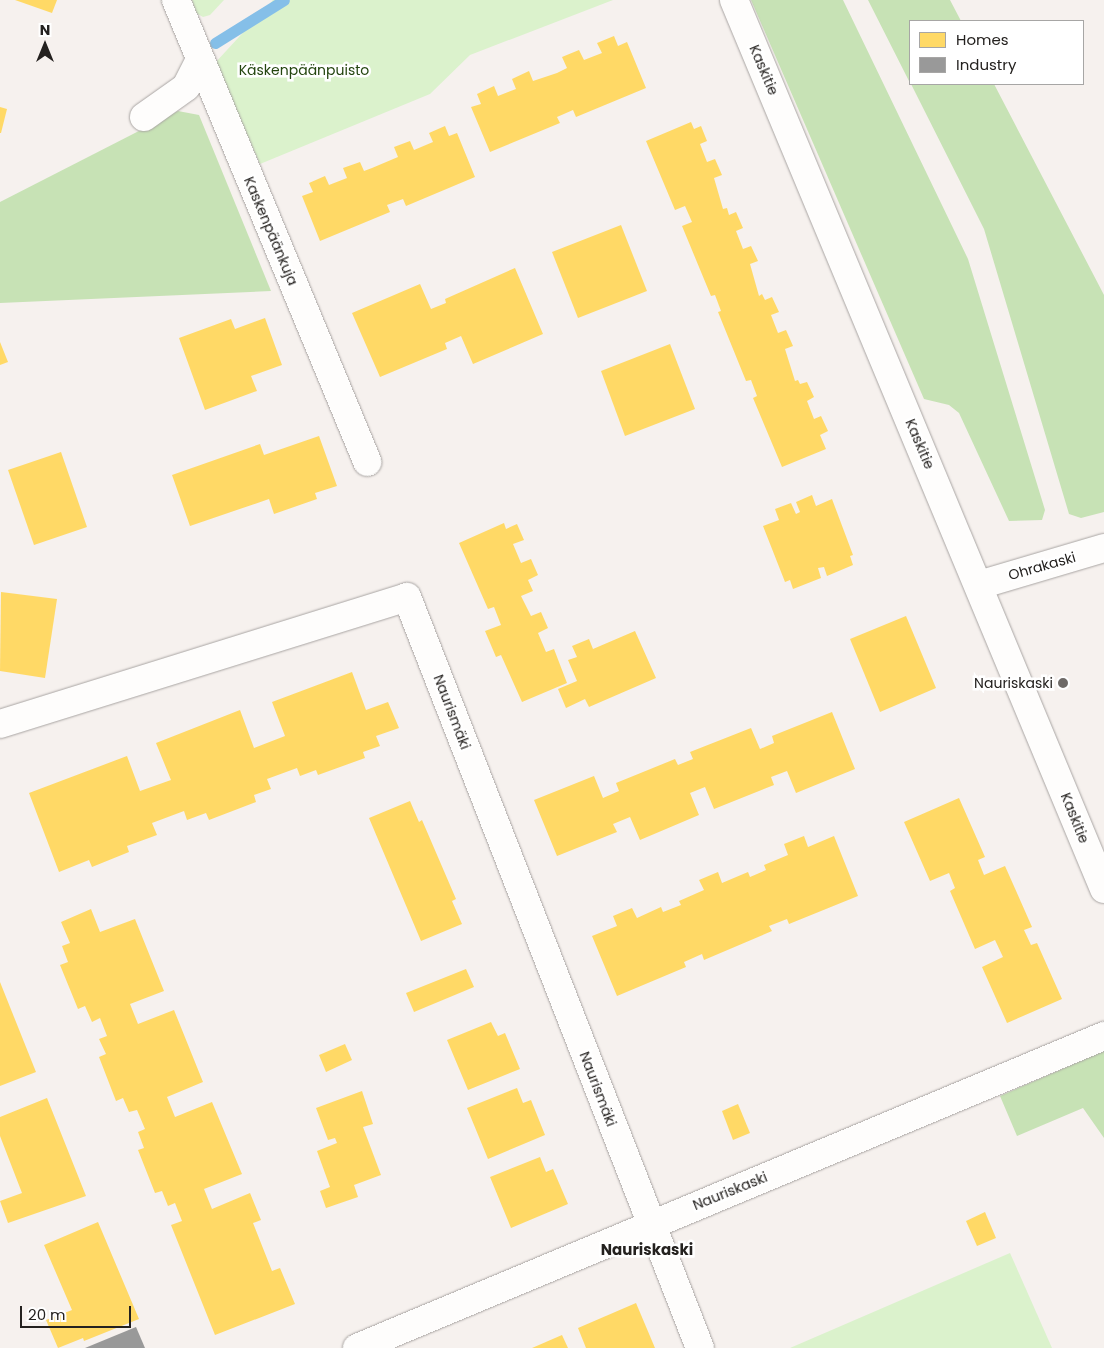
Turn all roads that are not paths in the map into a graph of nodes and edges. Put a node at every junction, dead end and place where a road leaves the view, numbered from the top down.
1 (176, 0) edge
2 (734, 0) edge
3 (200, 59) junction
4 (144, 116) dead end
5 (367, 462) dead end
6 (1104, 548) edge
7 (979, 584) junction
8 (0, 724) edge
9 (1104, 888) edge
10 (1104, 1036) edge
11 (650, 1224) junction
12 (357, 1348) edge
13 (700, 1348) edge

1 - 3 street, Kaskenpäänkuja
2 - 7 street, Kaskitie
3 - 4 street
3 - 5 street, Kaskenpäänkuja
6 - 7 street, Ohrakaski
7 - 9 street, Kaskitie
8 - 11 street, Naurismäki
10 - 11 street, Nauriskaski
11 - 12 street, Nauriskaski
11 - 13 street

